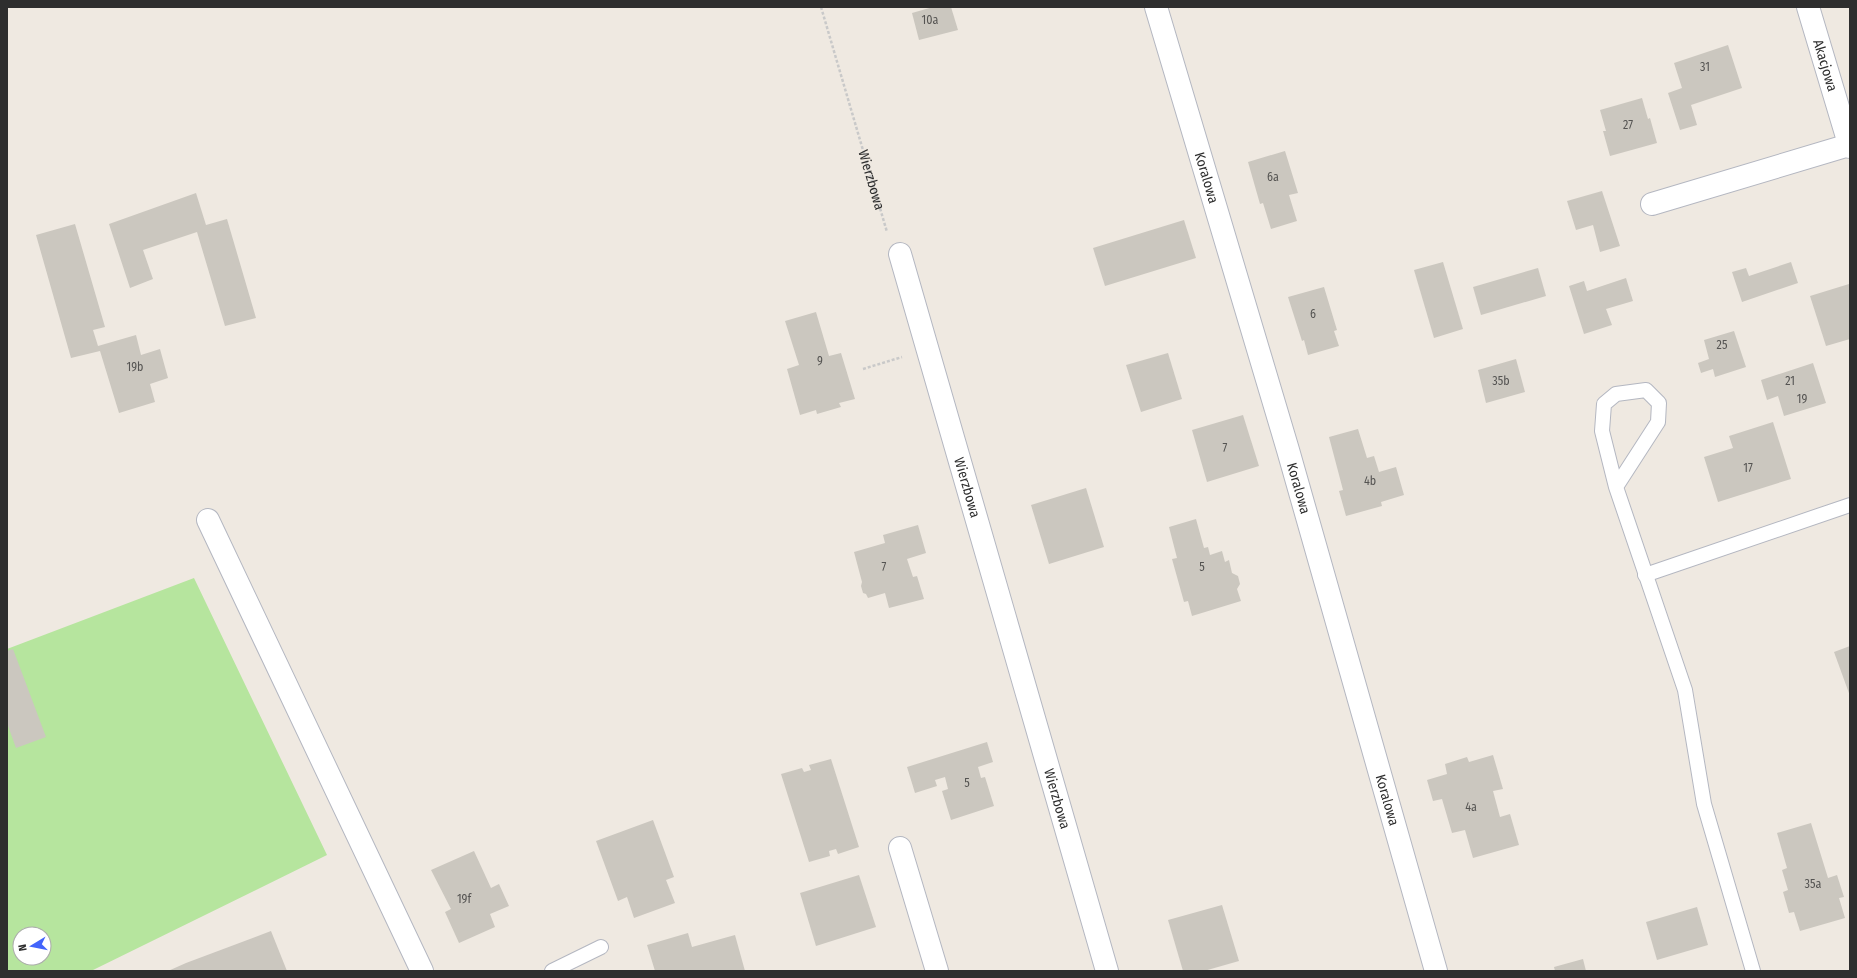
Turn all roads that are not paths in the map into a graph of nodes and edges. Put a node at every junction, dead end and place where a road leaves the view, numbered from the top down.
1 (1156, 7) edge
2 (1808, 7) edge
3 (1850, 146) edge
4 (1652, 204) dead end
5 (900, 254) road end
6 (1616, 486) junction
7 (1850, 505) edge
8 (208, 520) dead end
9 (1645, 575) junction
10 (900, 848) dead end
11 (601, 947) dead end
12 (422, 971) edge
13 (552, 971) edge
14 (937, 971) edge
15 (1107, 971) edge
16 (1436, 971) edge
17 (1753, 971) edge

1 - 16 street, Koralowa
2 - 3 street, Akacjowa
3 - 4 street
5 - 15 street, Wierzbowa
6 - 6 lane
6 - 9 lane
7 - 9 lane
8 - 12 street
9 - 17 lane
10 - 14 street
11 - 13 lane

